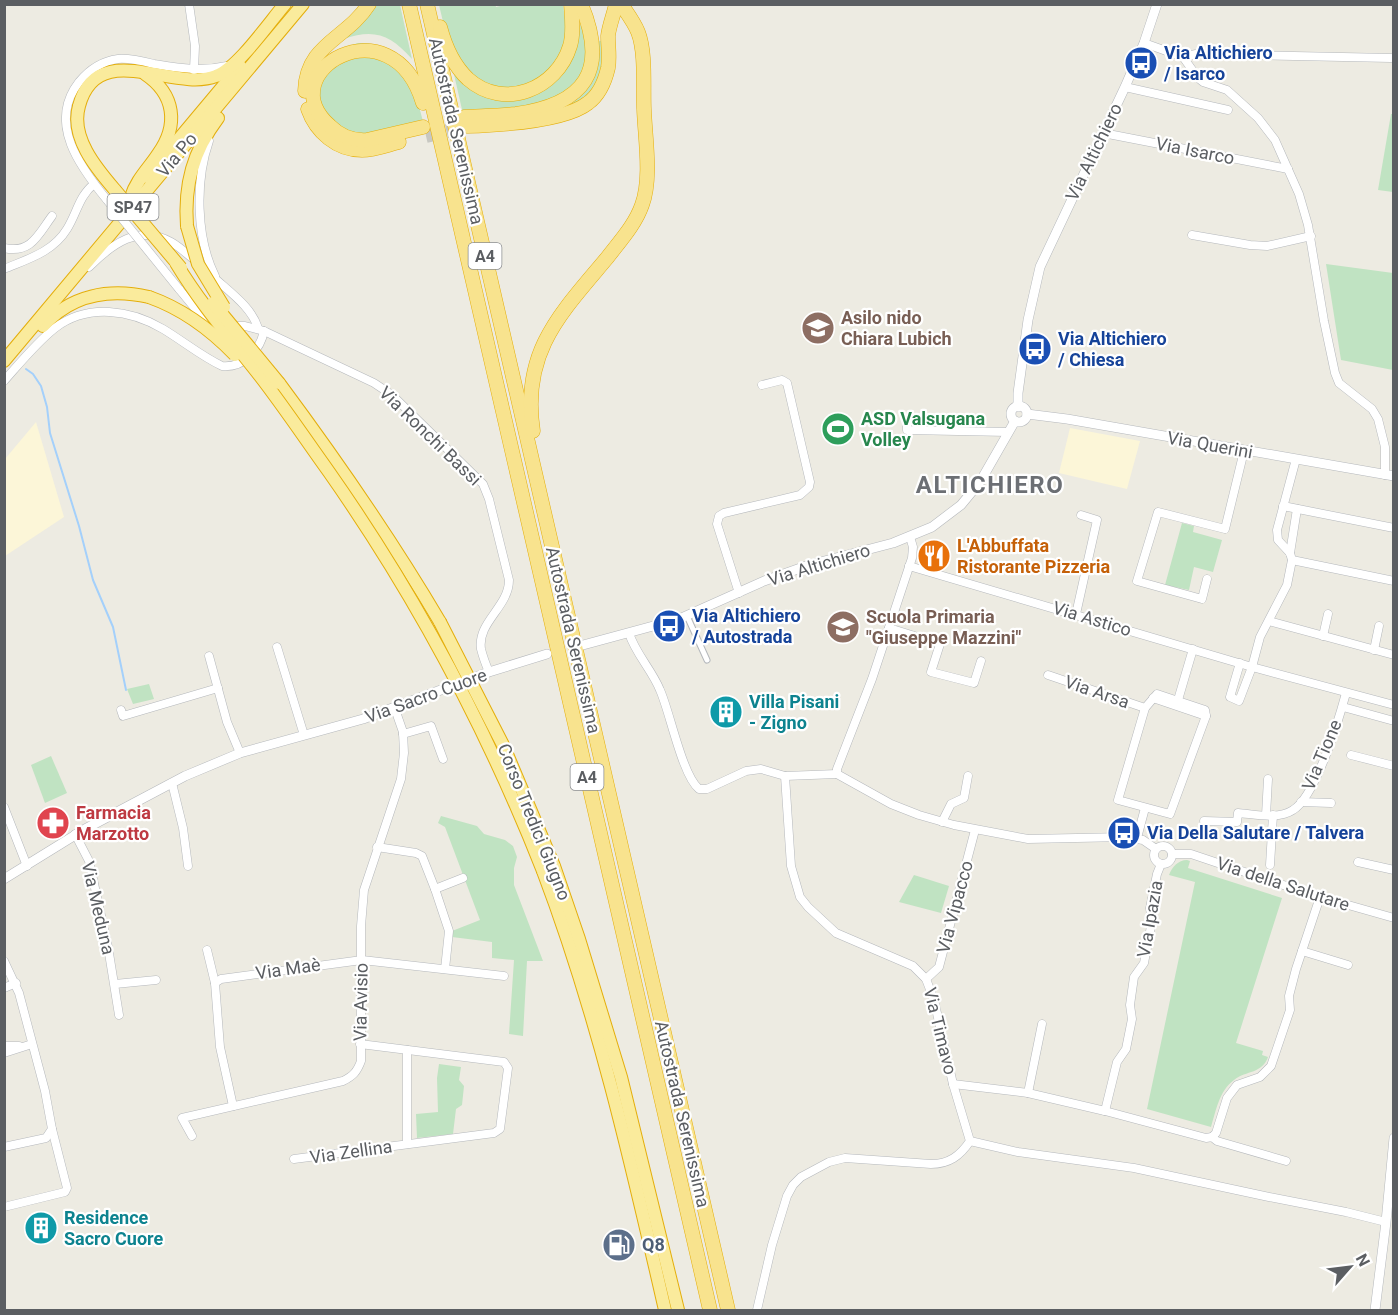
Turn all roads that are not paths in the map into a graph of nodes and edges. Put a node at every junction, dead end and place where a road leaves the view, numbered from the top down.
1 (189, 4) edge
2 (285, 4) edge
3 (292, 4) edge
4 (303, 4) edge
5 (369, 4) edge
6 (409, 4) edge
7 (427, 4) edge
8 (435, 4) edge
9 (571, 4) edge
10 (580, 4) edge
11 (616, 4) edge
12 (621, 4) edge
13 (1157, 4) edge
14 (1144, 43) junction
15 (263, 53) junction
16 (1183, 57) junction
17 (1391, 58) dead end
18 (234, 64) junction
19 (194, 70) junction
20 (142, 72) junction
21 (1125, 87) junction
22 (1228, 110) dead end
23 (215, 122) junction
24 (1102, 133) junction
25 (1288, 169) junction
26 (94, 184) junction
27 (111, 195) junction
28 (52, 216) dead end
29 (115, 217) dead end
30 (1192, 235) dead end
31 (1311, 236) junction
32 (464, 243) junction
33 (4, 248) edge
34 (176, 263) junction
35 (4, 269) edge
36 (71, 282) junction
37 (219, 283) junction
38 (261, 330) junction
39 (4, 349) edge
40 (4, 361) edge
41 (4, 366) edge
42 (4, 381) edge
43 (279, 383) junction
44 (762, 385) dead end
45 (1018, 407) junction
46 (1027, 414) junction
47 (907, 418) dead end
48 (1015, 421) junction
49 (1008, 432) junction
50 (302, 435) junction
51 (1244, 451) junction
52 (1296, 459) junction
53 (1389, 475) edge
54 (1283, 506) junction
55 (542, 507) junction
56 (1298, 509) junction
57 (1081, 515) dead end
58 (1394, 528) edge
59 (910, 537) junction
60 (1291, 556) junction
61 (909, 566) junction
62 (1208, 579) dead end
63 (1394, 581) edge
64 (739, 593) junction
65 (1076, 614) junction
66 (1328, 614) dead end
67 (687, 616) junction
68 (1269, 621) junction
69 (1379, 626) dead end
70 (890, 628) junction
71 (629, 633) junction
72 (1323, 636) junction
73 (586, 644) dead end
74 (277, 647) dead end
75 (1193, 649) junction
76 (1374, 650) junction
77 (547, 654) dead end
78 (1394, 655) edge
79 (209, 656) dead end
80 (707, 660) dead end
81 (981, 661) dead end
82 (1240, 663) junction
83 (1252, 667) junction
84 (489, 672) junction
85 (1048, 675) dead end
86 (218, 688) junction
87 (1346, 693) junction
88 (1153, 698) junction
89 (1178, 700) junction
90 (1394, 705) edge
91 (1342, 707) junction
92 (1145, 708) junction
93 (395, 709) junction
94 (121, 710) dead end
95 (1206, 716) junction
96 (1394, 721) edge
97 (304, 735) junction
98 (403, 735) junction
99 (240, 753) junction
100 (1352, 755) dead end
101 (443, 759) dead end
102 (1394, 766) edge
103 (837, 771) junction
104 (784, 776) junction
105 (968, 776) dead end
106 (1268, 779) dead end
107 (172, 783) junction
108 (1301, 802) junction
109 (1331, 803) dead end
110 (4, 807) edge
111 (1145, 808) junction
112 (1269, 815) junction
113 (1204, 821) dead end
114 (942, 822) junction
115 (975, 830) junction
116 (75, 834) junction
117 (1137, 838) junction
118 (376, 847) junction
119 (1156, 849) junction
120 (1172, 854) junction
121 (1358, 862) dead end
122 (1161, 864) junction
123 (1270, 865) dead end
124 (27, 866) junction
125 (188, 866) dead end
126 (549, 868) junction
127 (1394, 870) edge
128 (463, 878) dead end
129 (4, 879) edge
130 (435, 889) junction
131 (1320, 897) junction
132 (1394, 918) edge
133 (207, 950) dead end
134 (1302, 951) junction
135 (362, 960) junction
136 (4, 961) edge
137 (1348, 965) dead end
138 (445, 969) junction
139 (504, 976) dead end
140 (926, 979) junction
141 (156, 980) dead end
142 (15, 983) junction
143 (215, 983) junction
144 (115, 984) junction
145 (4, 988) edge
146 (119, 1015) dead end
147 (1042, 1024) dead end
148 (32, 1044) junction
149 (360, 1044) junction
150 (4, 1047) edge
151 (20, 1047) junction
152 (407, 1050) junction
153 (4, 1053) edge
154 (953, 1084) junction
155 (1028, 1093) junction
156 (233, 1106) junction
157 (1105, 1111) junction
158 (51, 1129) junction
159 (192, 1136) dead end
160 (1212, 1137) junction
161 (1394, 1138) edge
162 (970, 1141) junction
163 (407, 1144) junction
164 (4, 1147) edge
165 (294, 1159) dead end
166 (1286, 1161) dead end
167 (8, 1206) dead end
168 (1386, 1222) junction
169 (665, 1311) edge
170 (678, 1311) edge
171 (710, 1311) edge
172 (728, 1311) edge
173 (757, 1311) edge
174 (1375, 1311) edge

1 - 19 street
2 - 18 highway
3 - 20 highway, Via Po / SP47
4 - 15 highway, Via Po / SP47
5 - 32 highway
6 - 32 highway, Autostrada Serenissima / A4
7 - 55 highway, Autostrada Serenissima / A4
8 - 9 highway
10 - 11 highway
12 - 55 highway
13 - 14 street, Via Altichiero
14 - 16 street
14 - 21 street, Via Altichiero
15 - 23 highway
15 - 36 highway, Via Po / SP47
16 - 17 street
16 - 25 street
18 - 19 street
18 - 20 highway
19 - 26 street
20 - 27 highway
21 - 22 street
21 - 24 street, Via Altichiero
23 - 37 street
23 - 43 highway, bridge
24 - 25 street, Via Isarco
24 - 45 street, Via Altichiero
25 - 31 street
26 - 27 street
26 - 35 street
27 - 34 highway, bridge
27 - 38 street, bridge
28 - 33 street
29 - 39 highway, SP47
30 - 31 street
31 - 53 street
32 - 171 highway, Autostrada Serenissima / A4
34 - 43 highway, bridge
34 - 50 highway, bridge
36 - 37 street
36 - 40 highway, Via Po / SP47
37 - 38 street
38 - 42 street
38 - 84 street, Via Ronchi Bassi
41 - 50 highway, bridge
43 - 126 highway, Corso Tredici Giugno, bridge
44 - 64 street
45 - 46 street
45 - 48 street, Via Altichiero
46 - 48 street, Via Altichiero
46 - 51 street, Via Querini
47 - 49 street
48 - 49 street, Via Altichiero
49 - 59 street, Via Altichiero
50 - 126 highway, Corso Tredici Giugno, bridge
51 - 52 street, Via Querini
51 - 62 street
52 - 53 street, Via Querini
52 - 54 street
54 - 56 street
54 - 60 street
55 - 172 highway, Autostrada Serenissima / A4
56 - 58 street
56 - 60 street
57 - 65 street
59 - 61 street
59 - 64 street, Via Altichiero
60 - 63 street
60 - 68 street
61 - 65 street, Via Astico
61 - 70 street
64 - 67 street, Via Altichiero
65 - 75 street, Via Astico
66 - 72 street
67 - 71 street, Via Altichiero
67 - 80 street
68 - 72 street
68 - 83 street
69 - 76 street
70 - 81 street
70 - 103 street
71 - 73 street, Via Altichiero
71 - 104 street
72 - 76 street
74 - 97 street
75 - 82 street, Via Astico
75 - 89 street
76 - 78 street
77 - 84 street, Via Sacro Cuore
79 - 86 street
82 - 83 street, Via Astico
82 - 83 street
83 - 87 street, Via Astico
84 - 93 street, Via Sacro Cuore
85 - 92 street, Via Arsa
86 - 94 street
86 - 99 street
87 - 90 street, Via Astico
87 - 91 street, Via Tione
88 - 89 street
88 - 92 street
88 - 95 street
89 - 95 street
91 - 96 street, Via Tione
91 - 108 street, Via Tione
92 - 111 street
93 - 97 street, Via Sacro Cuore
93 - 98 street, Via Avisio
95 - 111 street
97 - 99 street, Via Sacro Cuore
98 - 101 street
98 - 118 street, Via Avisio
99 - 107 street, Via Sacro Cuore
100 - 102 street
103 - 104 street
103 - 114 street, Via della Salutare
104 - 140 street, Via Timavo
105 - 114 street
106 - 112 street
107 - 116 street, Via Sacro Cuore
107 - 125 street
108 - 109 street, Via Tione
108 - 112 street, Via Tione
110 - 124 street
111 - 117 street
112 - 113 street, Via Tione
112 - 123 street
114 - 115 street, Via della Salutare
115 - 117 street, Via della Salutare
115 - 140 street, Via Vipacco
116 - 124 street, Via Sacro Cuore
116 - 144 street, Via Meduna
117 - 119 street, Via della Salutare
118 - 130 street
118 - 135 street, Via Avisio
119 - 120 street, Via della Salutare
119 - 122 street
120 - 122 street
120 - 131 street, Via della Salutare
121 - 127 street
122 - 157 street, Via Ipazia
124 - 129 street, Via Sacro Cuore
126 - 169 highway, Corso Tredici Giugno
126 - 170 highway, Corso Tredici Giugno
128 - 130 street
130 - 138 street
131 - 132 street, Via della Salutare
131 - 134 street
133 - 143 street
134 - 137 street
134 - 160 street
135 - 138 street, Via Maè
135 - 143 street, Via Maè
135 - 149 street, Via Avisio
136 - 142 street
138 - 139 street, Via Maè
140 - 154 street, Via Timavo
141 - 144 street
142 - 145 street
142 - 148 street
143 - 156 street
144 - 146 street, Via Meduna
147 - 155 street
148 - 151 street
148 - 158 street
149 - 152 street, Via Zellina
149 - 156 street, Via Avisio
150 - 151 street
151 - 153 street
152 - 163 street, Via Zellina
152 - 163 street, Via Zellina
154 - 155 street
154 - 162 street, Via Timavo
155 - 157 street
156 - 159 street, Via Avisio
157 - 160 street
158 - 164 street
158 - 167 street
160 - 166 street
161 - 168 street
162 - 168 street
162 - 173 street
163 - 165 street, Via Zellina
168 - 174 street

